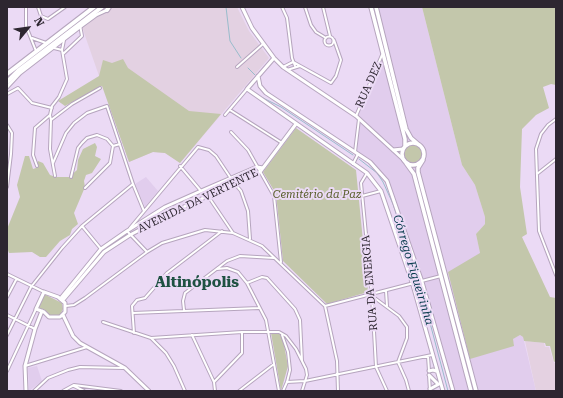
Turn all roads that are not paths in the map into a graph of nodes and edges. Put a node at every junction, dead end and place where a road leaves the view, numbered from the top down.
1 (26, 7) edge
2 (38, 7) edge
3 (65, 7) edge
4 (94, 7) edge
5 (102, 7) edge
6 (242, 7) edge
7 (282, 7) edge
8 (305, 7) edge
9 (323, 7) edge
10 (371, 7) edge
11 (376, 7) edge
12 (108, 8) edge
13 (80, 25) junction
14 (330, 36) junction
15 (31, 37) junction
16 (326, 38) junction
17 (64, 40) junction
18 (334, 40) junction
19 (48, 44) junction
20 (263, 44) junction
21 (54, 48) junction
22 (62, 50) junction
23 (37, 52) junction
24 (63, 54) junction
25 (383, 54) junction
26 (274, 58) junction
27 (293, 62) junction
28 (295, 66) junction
29 (301, 66) junction
30 (238, 67) dead end
31 (283, 67) junction
32 (288, 70) junction
33 (7, 74) edge
34 (258, 76) junction
35 (7, 82) edge
36 (7, 87) edge
37 (100, 88) dead end
38 (247, 89) junction
39 (264, 91) junction
40 (7, 94) edge
41 (259, 98) junction
42 (52, 108) junction
43 (230, 110) junction
44 (50, 115) junction
45 (225, 115) dead end
46 (357, 117) junction
47 (51, 120) junction
48 (556, 120) edge
49 (296, 124) junction
50 (7, 125) edge
51 (231, 132) dead end
52 (282, 143) junction
53 (120, 144) junction
54 (418, 144) junction
55 (113, 146) junction
56 (404, 148) junction
57 (391, 150) junction
58 (355, 152) junction
59 (358, 154) junction
60 (556, 159) edge
61 (423, 160) junction
62 (405, 162) junction
63 (53, 163) junction
64 (353, 164) junction
65 (37, 166) dead end
66 (180, 166) junction
67 (257, 167) junction
68 (263, 168) junction
69 (260, 172) junction
70 (367, 173) junction
71 (537, 174) junction
72 (54, 176) dead end
73 (71, 177) dead end
74 (230, 177) junction
75 (133, 184) junction
76 (235, 184) junction
77 (7, 187) edge
78 (85, 188) dead end
79 (201, 190) junction
80 (381, 191) junction
81 (208, 196) junction
82 (362, 196) junction
83 (144, 211) junction
84 (82, 226) junction
85 (223, 230) junction
86 (127, 231) junction
87 (232, 233) junction
88 (130, 235) junction
89 (250, 239) junction
90 (101, 249) junction
91 (104, 252) junction
92 (147, 252) junction
93 (275, 258) junction
94 (281, 262) junction
95 (217, 269) junction
96 (7, 274) edge
97 (556, 275) edge
98 (441, 276) junction
99 (16, 280) junction
100 (422, 282) junction
101 (247, 283) junction
102 (413, 285) junction
103 (31, 287) junction
104 (386, 291) junction
105 (44, 292) junction
106 (372, 295) junction
107 (7, 298) edge
108 (62, 299) junction
109 (66, 306) junction
110 (326, 306) junction
111 (387, 306) junction
112 (259, 308) junction
113 (36, 309) junction
114 (184, 310) junction
115 (42, 312) junction
116 (133, 313) junction
117 (7, 315) edge
118 (63, 315) junction
119 (15, 319) junction
120 (103, 322) dead end
121 (29, 326) junction
122 (35, 329) junction
123 (268, 331) junction
124 (242, 332) junction
125 (280, 332) junction
126 (134, 333) junction
127 (7, 335) edge
128 (192, 335) junction
129 (151, 338) junction
130 (89, 347) junction
131 (432, 355) junction
132 (428, 356) junction
133 (303, 362) junction
134 (398, 362) junction
135 (274, 364) junction
136 (25, 366) junction
137 (376, 367) junction
138 (124, 368) junction
139 (7, 371) edge
140 (436, 371) junction
141 (429, 373) junction
142 (337, 374) junction
143 (305, 381) junction
144 (214, 382) junction
145 (288, 382) junction
146 (440, 384) junction
147 (74, 385) junction
148 (430, 390) edge
149 (26, 391) edge
150 (34, 391) edge
151 (63, 391) edge
152 (84, 391) edge
153 (121, 391) edge
154 (148, 391) edge
155 (185, 391) edge
156 (215, 391) edge
157 (240, 391) edge
158 (279, 391) edge
159 (283, 391) edge
160 (302, 391) edge
161 (338, 391) edge
162 (387, 391) edge
163 (408, 391) edge
164 (443, 391) edge
165 (453, 391) edge
166 (470, 391) edge
167 (476, 391) edge

1 - 15 street
2 - 3 street
4 - 19 highway
5 - 13 highway
6 - 20 street
7 - 27 street
8 - 16 street
9 - 14 street
10 - 25 main road
11 - 54 main road
12 - 13 street
13 - 17 street
13 - 24 street
13 - 35 highway
14 - 16 street
14 - 18 street
15 - 19 street
15 - 23 street
16 - 18 street
17 - 21 street
17 - 22 street
18 - 29 street
19 - 23 highway
20 - 26 street
20 - 30 street
21 - 22 street
21 - 36 street
22 - 24 street
23 - 33 highway
24 - 42 street
25 - 46 street, RUA DEZ
25 - 56 main road
26 - 31 street
26 - 34 street
27 - 28 street
27 - 29 street
27 - 31 street
28 - 29 street
28 - 32 street
31 - 32 street
32 - 46 street
34 - 38 street
34 - 39 street
37 - 47 street
38 - 41 street
38 - 43 street
39 - 41 street
39 - 58 street
40 - 42 street
41 - 49 street
42 - 44 street
43 - 45 street
43 - 52 street
44 - 47 street
44 - 65 street
46 - 57 street
46 - 58 street
47 - 63 street
48 - 71 street
49 - 52 street, AVENIDA DA VERTENTE
49 - 64 street
50 - 77 street
51 - 67 street
52 - 68 street, AVENIDA DA VERTENTE
53 - 55 street
53 - 63 street
53 - 75 street
54 - 56 main road
54 - 61 main road
55 - 73 street
55 - 78 street
56 - 57 street
56 - 62 main road
57 - 62 street
58 - 59 street
59 - 64 street
59 - 100 street
60 - 71 street
61 - 62 main road
61 - 167 main road
62 - 98 main road
63 - 72 street
64 - 70 street
66 - 74 street
66 - 79 street
66 - 83 street
67 - 68 street, AVENIDA DA VERTENTE
67 - 69 street
67 - 74 street, AVENIDA DA VERTENTE
68 - 69 street, AVENIDA DA VERTENTE
69 - 76 street, AVENIDA DA VERTENTE
69 - 94 street
70 - 80 street
70 - 82 street, RUA DA ENERGIA
71 - 97 street
74 - 79 street, AVENIDA DA VERTENTE
75 - 83 street
75 - 84 street
76 - 81 street, AVENIDA DA VERTENTE
76 - 89 street
79 - 86 street, AVENIDA DA VERTENTE
80 - 82 street
80 - 102 street
81 - 87 street
81 - 88 street, AVENIDA DA VERTENTE
82 - 106 street, RUA DA ENERGIA
83 - 86 street
84 - 90 street
84 - 103 street
85 - 87 street
85 - 92 street
85 - 116 street
86 - 88 street
86 - 90 street, AVENIDA DA VERTENTE
87 - 89 street
88 - 91 street, AVENIDA DA VERTENTE
88 - 92 street
89 - 93 street
90 - 91 street
90 - 108 street, AVENIDA DA VERTENTE
91 - 108 street, AVENIDA DA VERTENTE
92 - 109 street
93 - 94 street
93 - 95 street
94 - 110 street
95 - 101 street
95 - 114 street
96 - 99 street
98 - 100 street
98 - 166 main road
99 - 103 street
99 - 107 street
100 - 102 street
100 - 165 street
101 - 112 street
101 - 133 street
102 - 104 street
102 - 131 street
103 - 105 street
103 - 119 street
104 - 106 street
104 - 111 street
105 - 108 street
105 - 113 street
106 - 110 street
106 - 111 street
106 - 137 street, RUA DA ENERGIA
108 - 109 street
109 - 118 street
110 - 142 street
111 - 134 street
112 - 114 street
112 - 123 street
113 - 115 street
113 - 121 street
114 - 116 street
115 - 118 street
115 - 122 street
116 - 126 street
117 - 119 street
118 - 130 street
119 - 121 street
119 - 127 street
120 - 126 street
121 - 122 street
121 - 139 street
122 - 136 street
123 - 124 street
123 - 125 street
123 - 135 street
124 - 128 street
124 - 144 street
125 - 133 street
125 - 145 street
126 - 129 street
128 - 129 street
128 - 144 street
129 - 155 street
130 - 136 street
130 - 138 street
131 - 132 street
131 - 140 street
132 - 134 street
132 - 141 street
133 - 143 street
134 - 137 street
134 - 163 street
135 - 157 street
135 - 158 street
136 - 149 street
137 - 142 street
137 - 162 street, RUA DA ENERGIA
138 - 150 street
138 - 154 street
140 - 141 street
140 - 146 street
141 - 146 street
141 - 148 street
142 - 143 street
142 - 161 street
143 - 145 street
143 - 160 street
144 - 156 street
145 - 159 street
146 - 148 street
146 - 164 street
147 - 151 street
147 - 152 street
147 - 153 street

